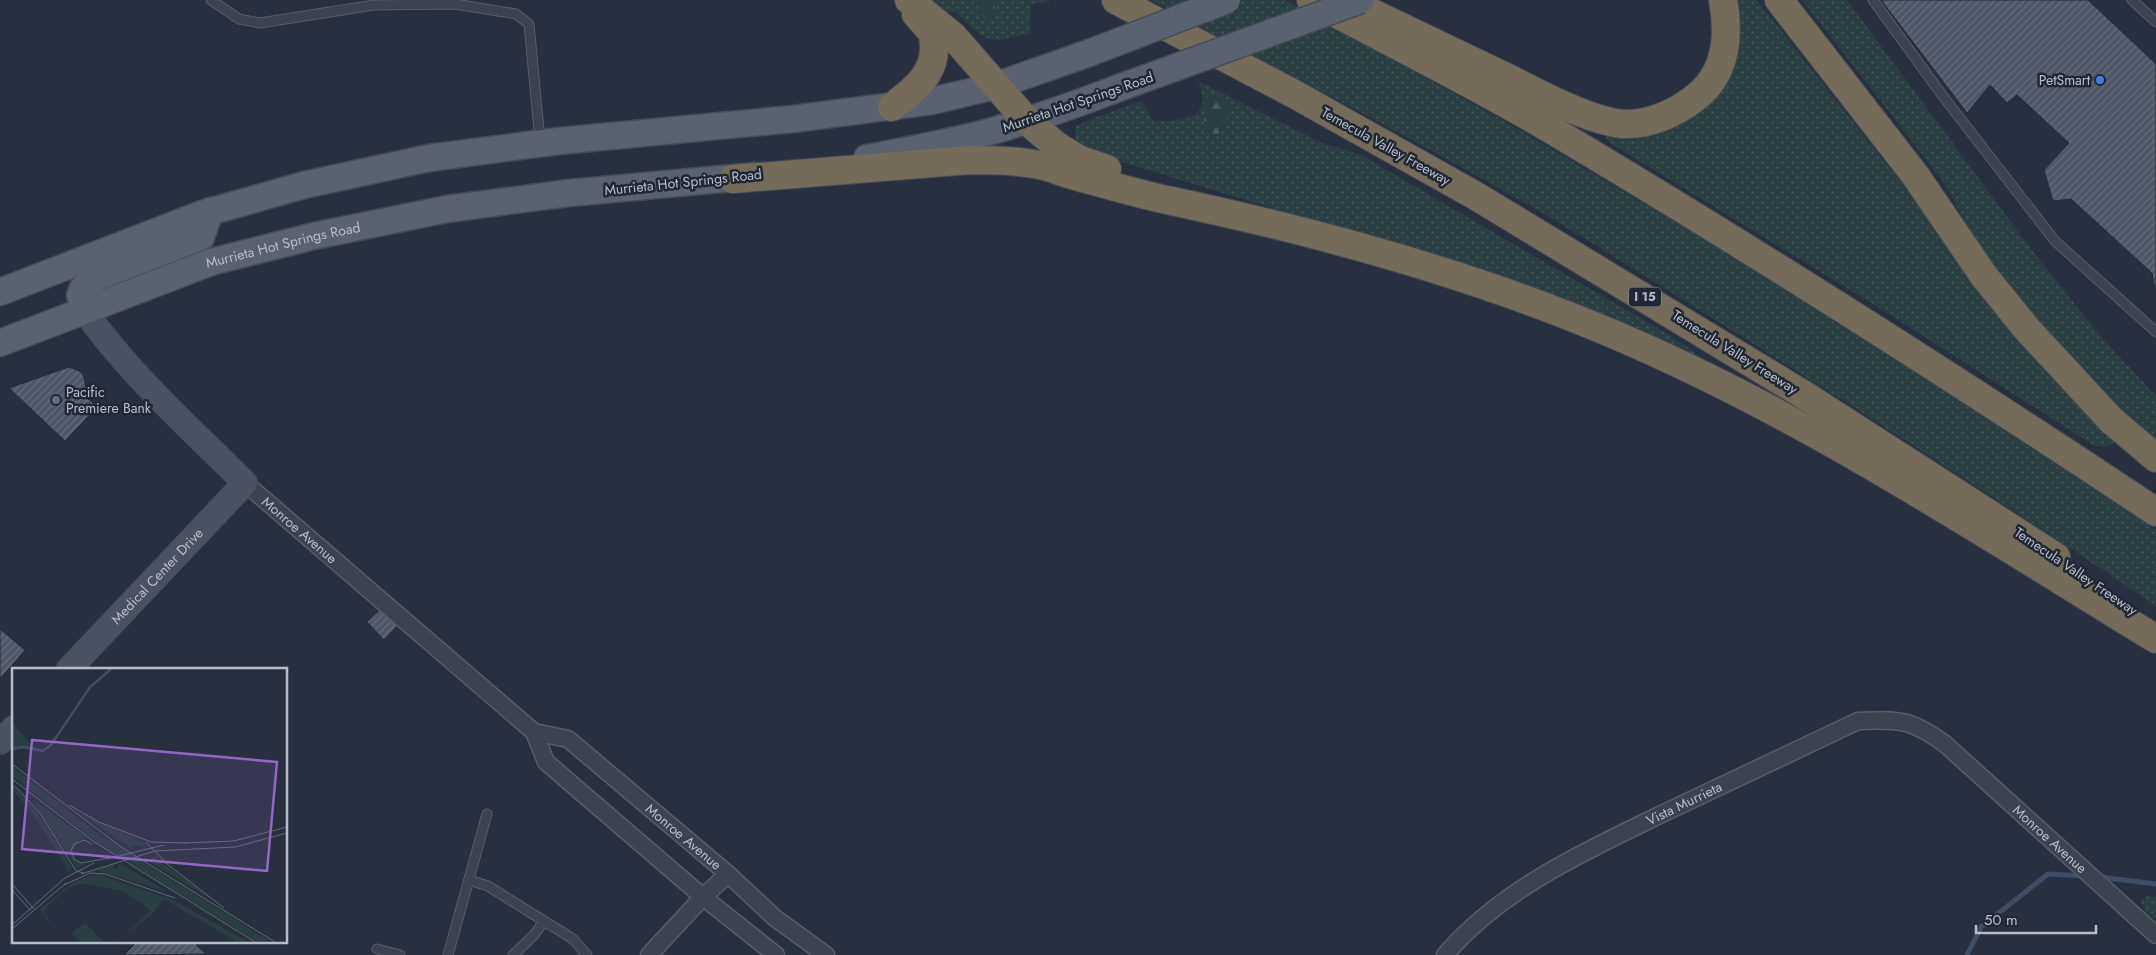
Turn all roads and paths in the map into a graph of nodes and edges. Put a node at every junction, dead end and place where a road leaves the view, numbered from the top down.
1 (211, 0) edge
2 (903, 0) edge
3 (909, 0) edge
4 (1116, 0) edge
5 (1227, 0) edge
6 (1311, 0) edge
7 (1346, 0) edge
8 (1361, 0) edge
9 (1722, 0) edge
10 (1779, 0) edge
11 (1873, 0) edge
12 (2132, 0) edge
13 (2156, 22) edge
14 (995, 86) junction
15 (892, 107) junction
16 (1027, 121) junction
17 (540, 144) junction
18 (733, 179) junction
19 (210, 211) junction
20 (1265, 221) junction
21 (0, 292) edge
22 (84, 310) junction
23 (2156, 332) edge
24 (0, 343) edge
25 (2156, 458) edge
26 (244, 483) junction
27 (2156, 512) edge
28 (2156, 626) edge
29 (2156, 639) edge
30 (70, 668) edge
31 (12, 730) edge
32 (534, 732) junction
33 (0, 742) edge
34 (1945, 744) joint
35 (488, 814) dead end
36 (728, 874) junction
37 (469, 880) junction
38 (703, 898) junction
39 (544, 921) junction
40 (2156, 935) edge
41 (376, 948) dead end
42 (400, 955) edge
43 (448, 955) edge
44 (513, 955) edge
45 (587, 955) edge
46 (649, 955) edge
47 (776, 955) edge
48 (826, 955) edge
49 (1445, 955) edge

1 - 17 lane
2 - 15 highway
3 - 14 highway
4 - 28 highway, Temecula Valley Freeway / I 15
5 - 14 main road, bridge
6 - 27 highway
7 - 9 highway
8 - 16 main road, Murrieta Hot Springs Road, bridge
10 - 25 highway
11 - 23 lane
12 - 13 lane
14 - 15 main road
14 - 16 highway
15 - 17 main road
16 - 18 main road, Murrieta Hot Springs Road
16 - 20 highway
17 - 19 main road
18 - 20 highway
18 - 22 main road, Murrieta Hot Springs Road
19 - 21 main road
19 - 22 main road
20 - 29 highway
22 - 24 main road, Murrieta Hot Springs Road
22 - 26 street, Monroe Avenue
26 - 30 street, Medical Center Drive
26 - 32 street, Monroe Avenue
31 - 33 street
32 - 36 street, Monroe Avenue
32 - 38 street, Monroe Avenue
34 - 40 street, Monroe Avenue
34 - 49 street, Vista Murrieta
35 - 37 lane
36 - 38 street
36 - 48 street, Monroe Avenue
37 - 39 lane
37 - 43 lane
38 - 46 street
38 - 47 street, Monroe Avenue
39 - 44 lane
39 - 45 lane
41 - 42 lane

